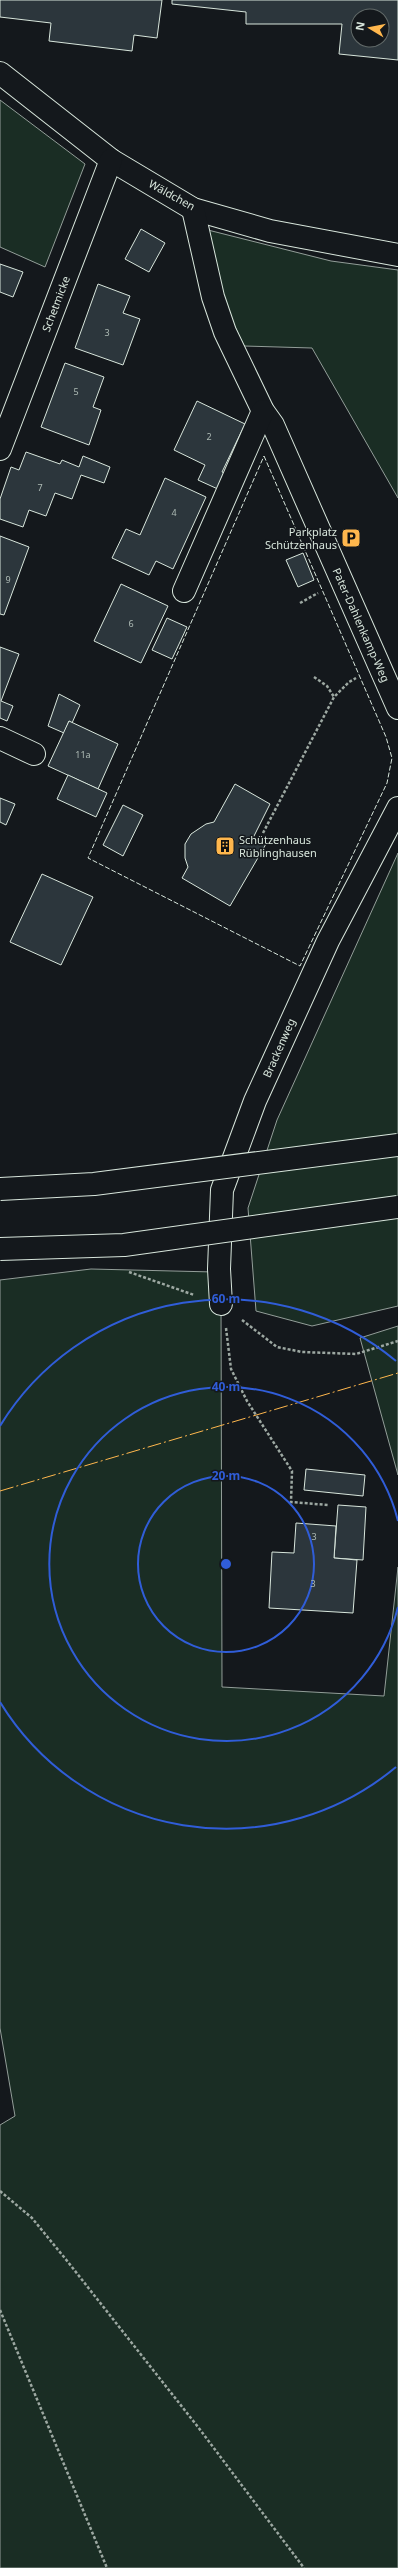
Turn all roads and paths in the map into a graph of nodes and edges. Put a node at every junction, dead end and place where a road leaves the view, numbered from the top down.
1 (0, 73) edge
2 (111, 160) junction
3 (193, 208) junction
4 (398, 255) edge
5 (263, 411) junction
6 (0, 449) edge
7 (184, 591) dead end
8 (380, 668) junction
9 (314, 677) dead end
10 (334, 698) junction
11 (398, 708) edge
12 (0, 738) edge
13 (34, 754) dead end
14 (398, 808) edge
15 (263, 833) dead end
16 (398, 1145) edge
17 (0, 1189) edge
18 (398, 1207) edge
19 (0, 1249) edge
20 (221, 1304) junction
21 (398, 1341) edge
22 (328, 1505) dead end
23 (0, 2191) edge
24 (0, 2310) edge
25 (106, 2568) edge
26 (304, 2568) edge

1 - 2 main road, Wäldchen
2 - 3 main road, Wäldchen
2 - 6 main road, Schetmicke
3 - 4 main road, Wäldchen
3 - 5 main road, Pater-Dahlenkamp-Weg
5 - 7 main road
5 - 8 main road, Pater-Dahlenkamp-Weg
8 - 10 path
8 - 11 main road, Pater-Dahlenkamp-Weg
9 - 10 path
10 - 15 path
12 - 13 main road
14 - 20 main road, Brackenweg
16 - 17 main road, bridge
18 - 19 main road, bridge
20 - 21 path
20 - 22 path
23 - 26 path
24 - 25 path

